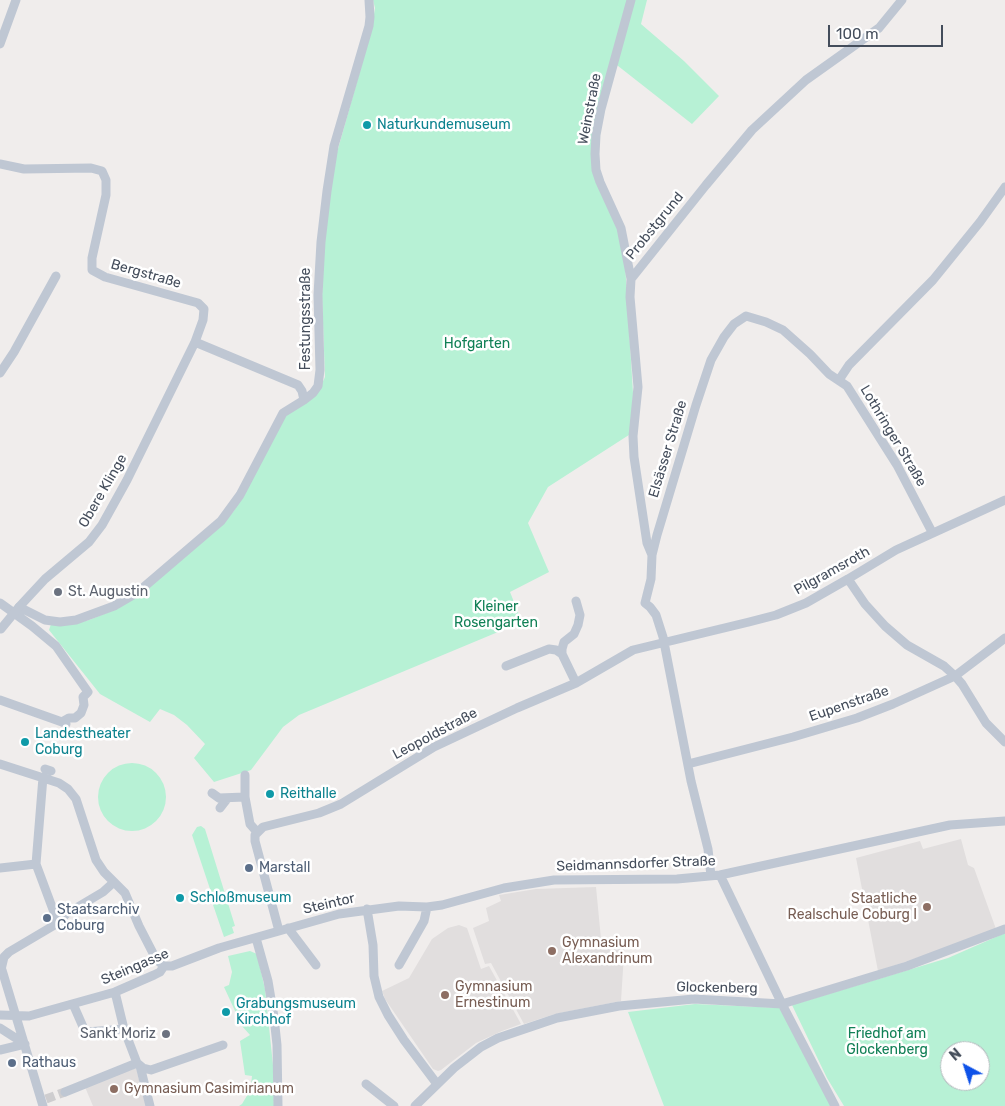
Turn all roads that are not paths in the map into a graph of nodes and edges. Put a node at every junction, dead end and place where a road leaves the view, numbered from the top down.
1 (16, 0) edge
2 (369, 0) edge
3 (631, 0) edge
4 (902, 0) edge
5 (0, 44) edge
6 (0, 164) edge
7 (1005, 187) edge
8 (56, 276) dead end
9 (631, 279) junction
10 (746, 316) joint
11 (196, 342) junction
12 (0, 374) edge
13 (839, 380) junction
14 (304, 400) junction
15 (1005, 500) edge
16 (932, 532) junction
17 (652, 555) junction
18 (848, 579) junction
19 (576, 601) dead end
20 (0, 603) edge
21 (19, 607) junction
22 (1, 629) edge
23 (1005, 638) edge
24 (664, 642) junction
25 (624, 653) joint
26 (562, 654) junction
27 (506, 666) dead end
28 (955, 676) junction
29 (576, 683) junction
30 (0, 700) edge
31 (1004, 740) edge
32 (0, 764) edge
33 (688, 764) junction
34 (46, 772) junction
35 (245, 775) dead end
36 (212, 793) dead end
37 (245, 797) junction
38 (227, 799) junction
39 (220, 808) dead end
40 (1005, 821) edge
41 (258, 832) junction
42 (36, 864) junction
43 (0, 868) edge
44 (716, 876) junction
45 (114, 882) junction
46 (386, 907) joint
47 (427, 907) junction
48 (367, 909) junction
49 (58, 923) junction
50 (1005, 929) edge
51 (284, 930) junction
52 (256, 938) junction
53 (2, 957) edge
54 (316, 965) dead end
55 (399, 965) dead end
56 (164, 966) junction
57 (1, 971) edge
58 (115, 992) junction
59 (73, 1004) junction
60 (782, 1004) junction
61 (0, 1015) edge
62 (16, 1015) junction
63 (0, 1028) edge
64 (125, 1031) junction
65 (25, 1044) junction
66 (223, 1045) dead end
67 (0, 1050) edge
68 (139, 1064) junction
69 (366, 1084) dead end
70 (437, 1084) junction
71 (65, 1092) tunnel mouth
72 (44, 1102) edge
73 (150, 1106) edge
74 (278, 1106) edge
75 (394, 1106) edge
76 (415, 1106) edge
77 (835, 1106) edge

1 - 5 street
2 - 14 street, Festungsstraße
3 - 9 street, Weinstraße
4 - 9 street, Probstgrund
6 - 11 street, Bergstraße
7 - 13 street
8 - 12 street
9 - 17 street, Probstgrund
10 - 13 street, Lothringer Straße
10 - 17 street, Elsässer Straße
11 - 14 street
11 - 21 street, Obere Klinge
13 - 16 street, Lothringer Straße
14 - 21 street, Festungsstraße
15 - 16 street, Pilgramsroth
16 - 18 street, Pilgramsroth
17 - 24 street, Elsässer Straße
18 - 24 street, Pilgramsroth
18 - 28 street
19 - 26 street
20 - 30 street
21 - 22 street, Obere Klinge, bridge
23 - 28 street, Eupenstraße
24 - 25 street, Pilgramsroth
24 - 33 street
25 - 29 street, Leopoldstraße
26 - 27 street
26 - 29 street
28 - 31 street
28 - 33 street, Eupenstraße
29 - 41 street, Leopoldstraße
32 - 34 street
33 - 44 street
34 - 42 street
34 - 45 street
35 - 37 street
36 - 38 street
37 - 38 street
37 - 41 street
38 - 39 street
40 - 44 street, Seidmannsdorfer Straße
41 - 51 street
42 - 43 street
42 - 49 street
44 - 47 street, Seidmannsdorfer Straße
44 - 60 street
45 - 49 street
45 - 56 street
46 - 47 street, Seidmannsdorfer Straße
46 - 48 street, Steintor
47 - 55 street
48 - 51 street, Steintor
48 - 70 street
49 - 53 street
50 - 60 street, Glockenberg
51 - 52 street, Steingasse
51 - 54 street
52 - 56 street, Steingasse
52 - 74 street
53 - 57 street
56 - 58 street, Steingasse
57 - 62 street
58 - 59 street, Steingasse
58 - 64 street
59 - 62 street, Steingasse
59 - 64 street
60 - 70 street, Glockenberg
60 - 77 street
61 - 62 street, Steingasse
62 - 65 street
63 - 65 street
64 - 68 street
65 - 67 street
65 - 72 street
66 - 68 street
68 - 71 street
68 - 73 street
69 - 75 street
70 - 76 street, Glockenberg

